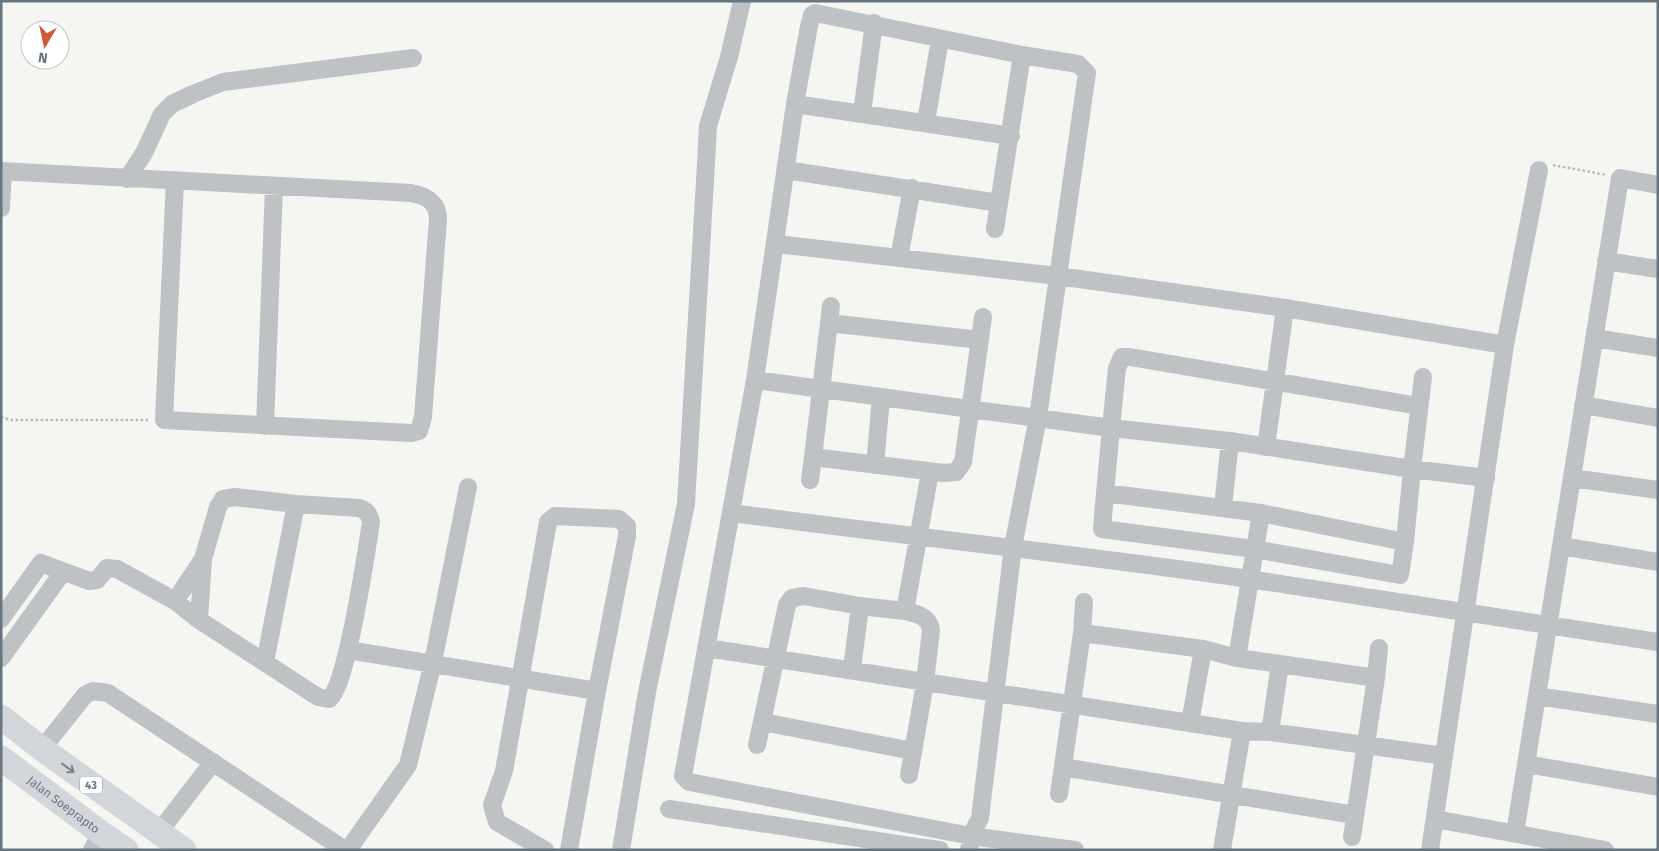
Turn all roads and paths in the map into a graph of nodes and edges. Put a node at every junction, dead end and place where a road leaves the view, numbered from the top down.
1 (742, 1) edge
2 (874, 23) junction
3 (940, 39) junction
4 (1022, 55) junction
5 (413, 58) dead end
6 (795, 104) junction
7 (862, 113) junction
8 (926, 122) junction
9 (1011, 136) junction
10 (786, 170) junction
11 (1539, 170) joint
12 (2, 171) edge
13 (1620, 178) junction
14 (127, 179) junction
15 (174, 180) junction
16 (1658, 185) edge
17 (274, 186) junction
18 (912, 188) junction
19 (999, 203) junction
20 (1, 208) edge
21 (995, 229) dead end
22 (776, 244) junction
23 (899, 258) junction
24 (1606, 261) junction
25 (1658, 269) edge
26 (1058, 276) junction
27 (1285, 308) junction
28 (982, 317) dead end
29 (1594, 338) junction
30 (980, 340) junction
31 (1505, 345) junction
32 (1658, 348) edge
33 (1423, 377) dead end
34 (755, 380) junction
35 (1275, 382) junction
36 (820, 389) junction
37 (881, 398) junction
38 (1419, 406) junction
39 (1584, 406) junction
40 (972, 410) junction
41 (1, 416) edge
42 (1038, 417) junction
43 (1658, 418) edge
44 (164, 420) junction
45 (265, 426) junction
46 (1111, 428) junction
47 (1230, 441) junction
48 (1266, 447) junction
49 (813, 457) junction
50 (874, 465) junction
51 (1412, 470) junction
52 (930, 472) junction
53 (1486, 478) junction
54 (1572, 478) junction
55 (810, 480) dead end
56 (468, 487) dead end
57 (1658, 490) edge
58 (1104, 493) junction
59 (296, 504) junction
60 (1223, 507) junction
61 (1261, 512) junction
62 (732, 514) junction
63 (920, 538) junction
64 (1405, 542) junction
65 (1561, 546) junction
66 (1013, 547) junction
67 (1254, 549) junction
68 (203, 559) junction
69 (1658, 562) edge
70 (64, 572) junction
71 (1249, 580) junction
72 (175, 601) junction
73 (1084, 602) dead end
74 (860, 606) junction
75 (905, 611) junction
76 (1466, 613) junction
77 (1, 620) edge
78 (199, 620) junction
79 (1548, 626) junction
80 (1082, 633) junction
81 (1658, 642) edge
82 (707, 648) junction
83 (1380, 648) dead end
84 (348, 650) junction
85 (1203, 650) junction
86 (2, 656) edge
87 (1238, 658) junction
88 (775, 659) junction
89 (265, 662) junction
90 (433, 662) junction
91 (1280, 664) junction
92 (852, 669) junction
93 (1376, 678) junction
94 (520, 679) junction
95 (926, 683) junction
96 (597, 691) junction
97 (996, 691) junction
98 (1537, 696) junction
99 (1072, 704) junction
100 (1658, 714) edge
101 (1, 717) edge
102 (762, 722) junction
103 (1190, 723) junction
104 (1242, 731) junction
105 (1270, 732) junction
106 (757, 744) dead end
107 (1366, 746) junction
108 (42, 749) junction
109 (913, 751) junction
110 (1444, 756) junction
111 (1, 758) edge
112 (213, 762) junction
113 (1526, 764) junction
114 (1062, 767) junction
115 (908, 775) dead end
116 (1658, 787) edge
117 (1059, 794) dead end
118 (1230, 795) junction
119 (669, 809) dead end
120 (1355, 815) junction
121 (1435, 819) junction
122 (159, 832) junction
123 (1515, 832) junction
124 (1352, 837) dead end
125 (96, 842) edge
126 (978, 843) edge
127 (917, 848) edge
128 (126, 850) edge
129 (184, 850) edge
130 (346, 850) edge
131 (546, 850) edge
132 (570, 850) edge
133 (621, 850) edge
134 (940, 850) edge
135 (1076, 850) edge
136 (1222, 850) edge
137 (1430, 850) edge
138 (1605, 850) edge

1 - 133 street
2 - 3 street
2 - 6 street
2 - 7 street
3 - 4 street
3 - 8 street
4 - 9 street
4 - 26 street
5 - 14 street
6 - 7 street
6 - 10 street
7 - 8 street
8 - 9 street
9 - 19 street
10 - 18 street
10 - 22 street
11 - 13 path
11 - 31 street
12 - 14 street
12 - 20 street
13 - 16 street
13 - 24 street
14 - 15 street
15 - 17 street
15 - 44 street
17 - 45 street
17 - 45 street
18 - 19 street
18 - 23 street
19 - 21 street
22 - 23 street
22 - 34 street
23 - 26 street
24 - 25 street
24 - 29 street
26 - 27 street
26 - 42 street
27 - 31 street
27 - 35 street
28 - 30 street
29 - 32 street
29 - 39 street
30 - 36 street
30 - 40 street
31 - 53 street
33 - 38 street
34 - 36 street
34 - 62 street
35 - 38 street
35 - 46 street
35 - 48 street
36 - 37 street
36 - 49 street
37 - 40 street
37 - 50 street
38 - 51 street
39 - 43 street
39 - 54 street
40 - 42 street
40 - 52 street
41 - 44 path
42 - 46 street
42 - 66 street
44 - 45 street
46 - 47 street
46 - 58 street
47 - 48 street
47 - 60 street
48 - 51 street
49 - 50 street
49 - 55 street
50 - 52 street
51 - 53 street
51 - 64 street
52 - 63 street
53 - 76 street
54 - 57 street
54 - 65 street
56 - 90 street
58 - 60 street
58 - 67 street
59 - 68 street
59 - 84 street
59 - 89 street
60 - 61 street
61 - 64 street
61 - 67 street
62 - 63 street
62 - 82 street
63 - 66 street
63 - 75 street
64 - 67 street
65 - 69 street
65 - 79 street
66 - 71 street
66 - 97 street
67 - 71 street
68 - 72 street
68 - 78 street
70 - 72 street
70 - 77 street
70 - 86 street
71 - 76 street
71 - 87 street
72 - 78 street
73 - 80 street
74 - 75 street
74 - 88 street
74 - 92 street
75 - 95 street
76 - 79 street
76 - 110 street
78 - 89 street
79 - 81 street
79 - 98 street
80 - 85 street
80 - 99 street
82 - 88 street
82 - 126 street
83 - 93 street
84 - 89 street
84 - 90 street
85 - 87 street
85 - 103 street
87 - 91 street
88 - 92 street
88 - 102 street
90 - 94 street
90 - 130 street
91 - 93 street
91 - 105 street
92 - 95 street
93 - 107 street
94 - 96 street
94 - 96 street
94 - 131 street
95 - 97 street
95 - 109 street
96 - 132 street
97 - 99 street
97 - 126 street
98 - 100 street
98 - 113 street
99 - 103 street
99 - 114 street
101 - 108 highway, 43
102 - 106 street
102 - 109 street
103 - 104 street
104 - 105 street
104 - 118 street
105 - 107 street
107 - 110 street
107 - 120 street
108 - 112 street
108 -> 122 highway, 43
109 - 115 street
110 - 121 street
111 - 125 highway, Jalan Soeprapto
112 - 122 street
112 - 130 street
113 - 116 street
113 - 123 street
114 - 117 street
114 - 118 street
118 - 120 street
118 - 136 street
119 - 127 street
120 - 124 street
121 - 123 street
121 - 137 street
122 - 129 highway, 43
123 - 138 street
125 - 128 highway, Jalan Soeprapto
126 - 135 street
127 - 134 street

